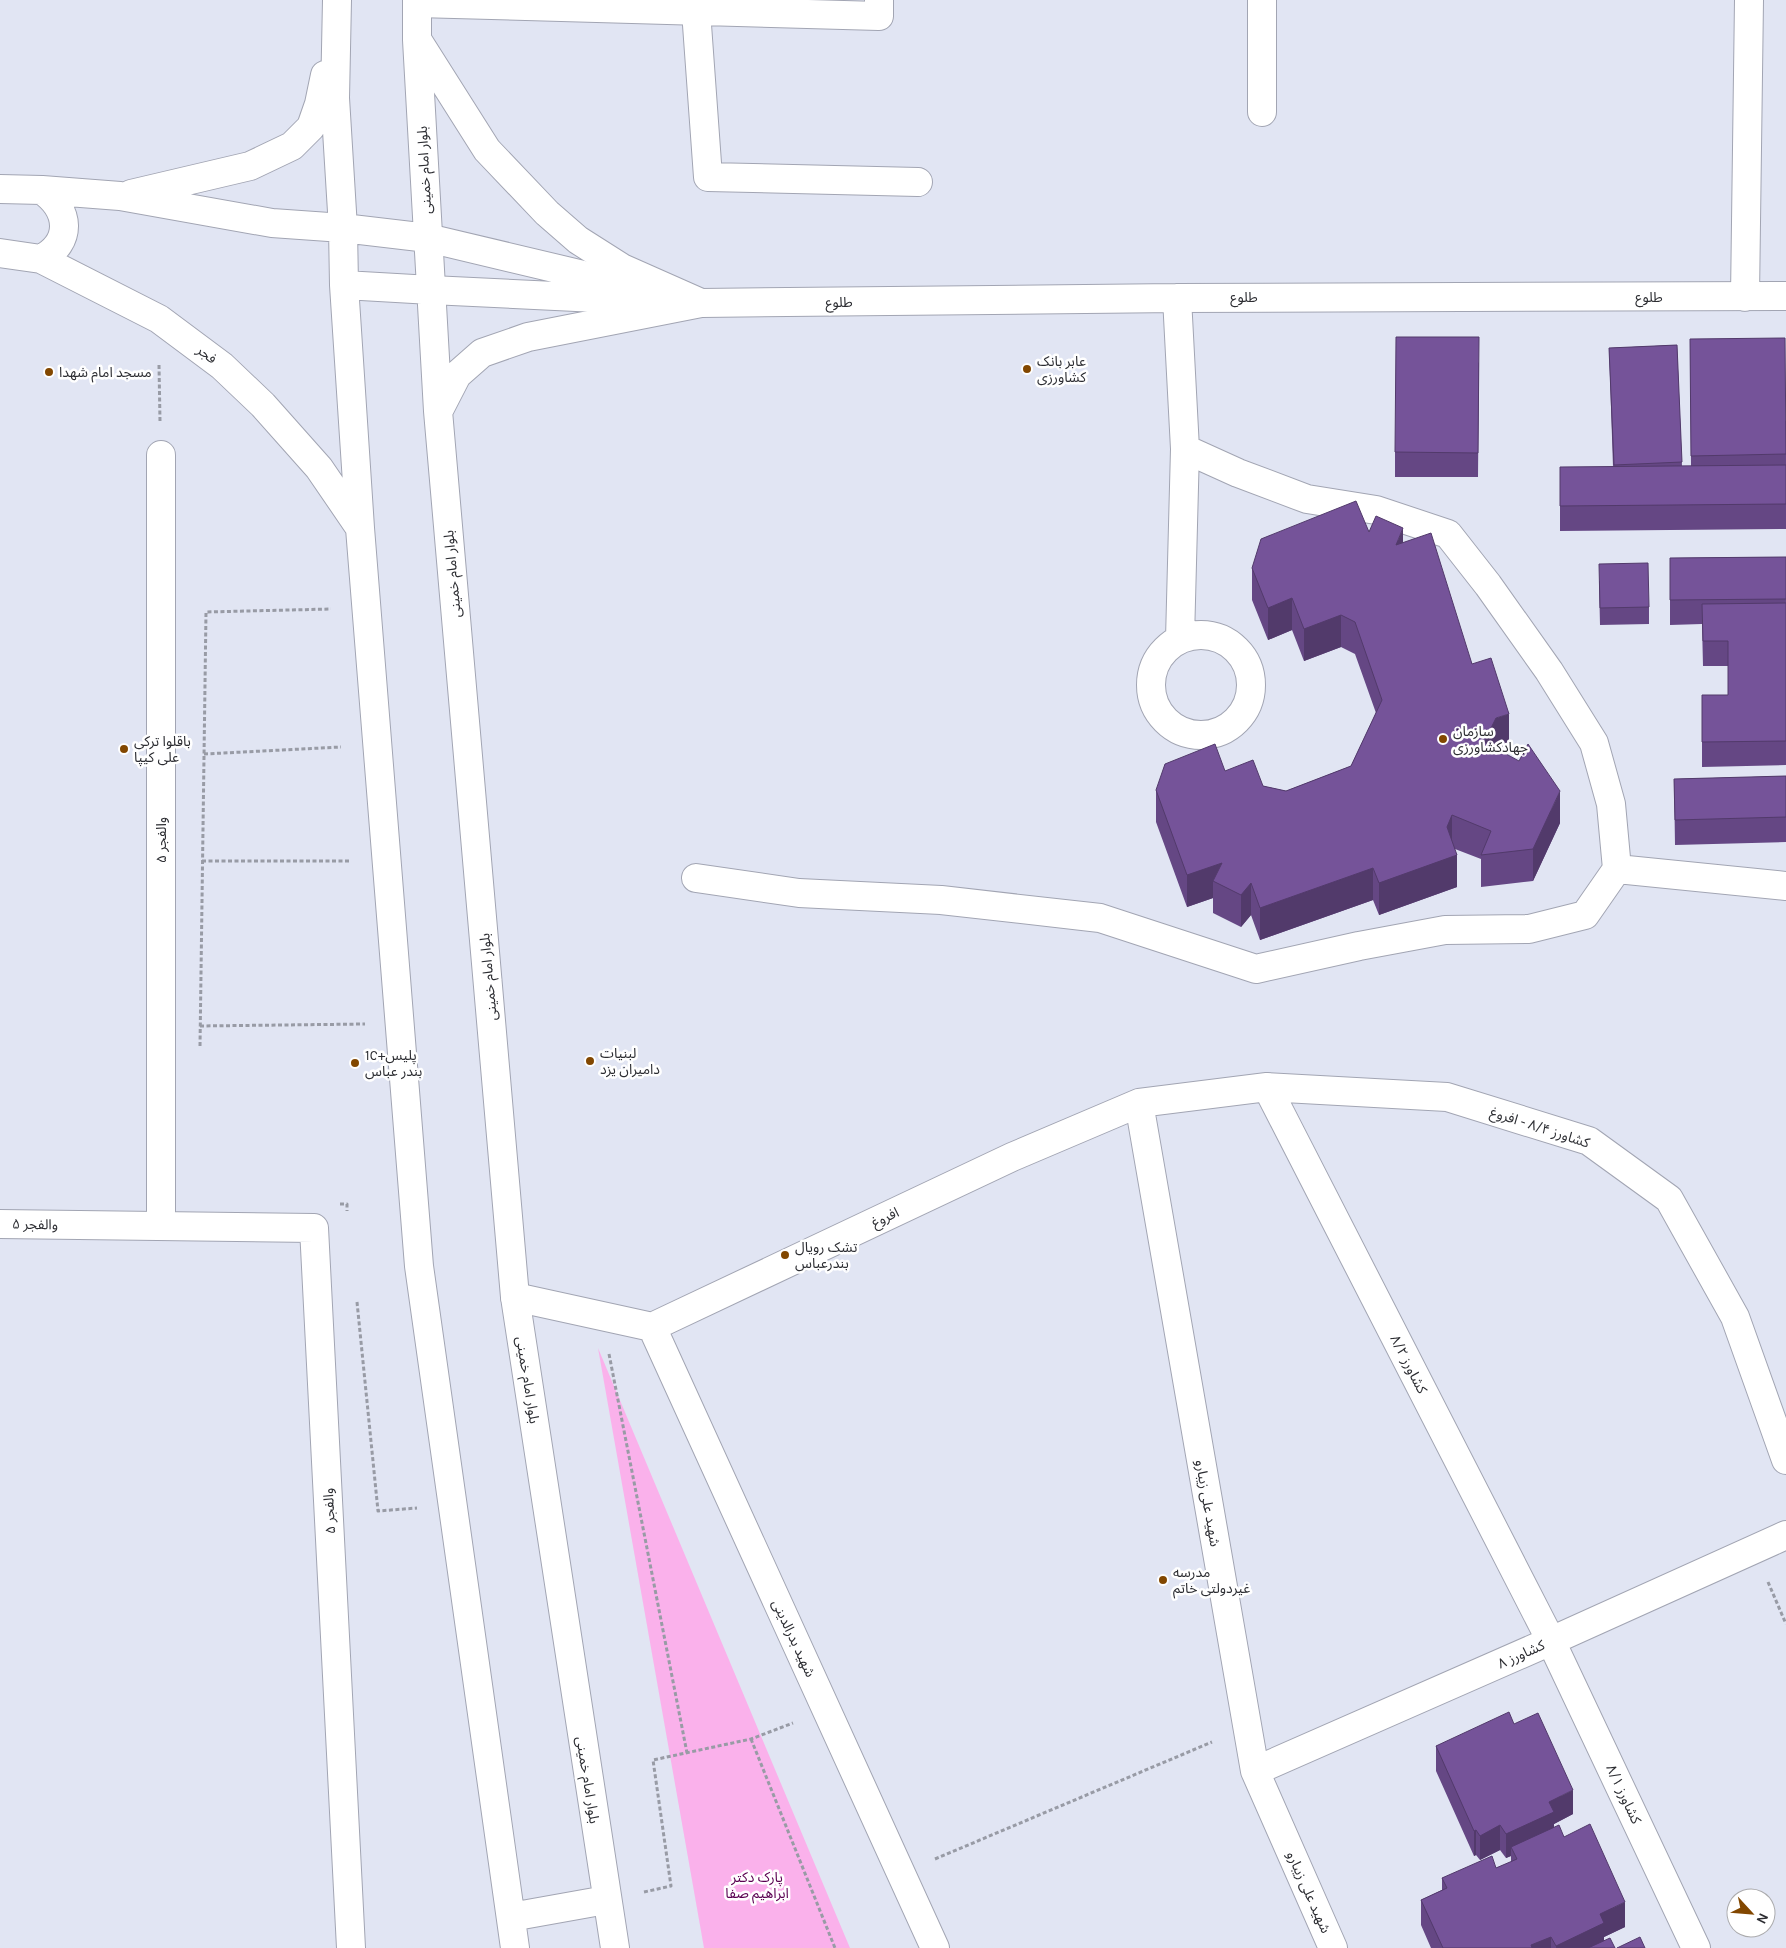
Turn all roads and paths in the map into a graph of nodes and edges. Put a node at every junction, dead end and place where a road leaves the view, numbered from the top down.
1 (879, 0) edge
2 (1262, 0) edge
3 (1749, 0) edge
4 (337, 1) edge
5 (417, 2) edge
6 (697, 6) edge
7 (417, 40) junction
8 (1262, 112) dead end
9 (918, 182) dead end
10 (0, 189) edge
11 (42, 190) junction
12 (120, 196) junction
13 (343, 228) junction
14 (428, 238) junction
15 (0, 253) edge
16 (41, 259) junction
17 (344, 285) junction
18 (431, 290) junction
19 (1786, 296) edge
20 (1745, 297) junction
21 (1177, 298) junction
22 (702, 303) junction
23 (159, 319) junction
24 (438, 411) junction
25 (1185, 449) junction
26 (161, 455) joint
27 (360, 528) junction
28 (367, 608) junction
29 (1180, 639) dead end
30 (378, 745) junction
31 (204, 754) junction
32 (202, 861) junction
33 (387, 861) junction
34 (1617, 869) junction
35 (696, 878) dead end
36 (1786, 886) edge
37 (400, 1023) junction
38 (200, 1026) junction
39 (200, 1055) dead end
40 (1266, 1086) junction
41 (1139, 1103) junction
42 (337, 1204) dead end
43 (348, 1214) dead end
44 (0, 1224) edge
45 (161, 1226) junction
46 (356, 1293) dead end
47 (515, 1297) junction
48 (602, 1316) junction
49 (652, 1327) junction
50 (1786, 1460) edge
51 (452, 1506) junction
52 (1786, 1535) edge
53 (1754, 1550) junction
54 (1786, 1624) edge
55 (1552, 1641) junction
56 (827, 1711) junction
57 (1248, 1727) junction
58 (751, 1739) junction
59 (687, 1753) junction
60 (1255, 1771) junction
61 (901, 1873) junction
62 (606, 1900) junction
63 (510, 1916) junction
64 (351, 1948) edge
65 (515, 1948) edge
66 (615, 1948) edge
67 (835, 1948) edge
68 (935, 1948) edge
69 (1333, 1948) edge
70 (1696, 1948) edge

1 - 6 street
2 - 8 street
3 - 20 street
4 - 12 street
4 - 13 street
5 - 6 street
5 - 7 street, بلوار امام خمینی
6 - 9 street
7 - 14 street, بلوار امام خمینی
7 - 22 street
10 - 11 street
11 - 12 street
11 - 16 street
12 - 13 street
13 - 14 street, طلوع
13 - 17 street
14 - 18 street, بلوار امام خمینی
14 - 22 street, طلوع
15 - 16 street, فجر
16 - 23 street, فجر
17 - 18 street, طلوع
17 - 27 street
18 - 22 street, طلوع
18 - 24 street, بلوار امام خمینی
19 - 20 street, طلوع
20 - 21 street, طلوع
21 - 22 street, طلوع
21 - 25 street
22 - 24 street
23 - 26 path
23 - 27 street, فجر
24 - 47 street, بلوار امام خمینی
25 - 29 street
25 - 34 street
26 - 45 street, والفجر ۵
27 - 28 street
28 - 30 street
28 - 31 path
30 - 31 path
30 - 33 street
31 - 32 path
32 - 33 path
32 - 38 path
33 - 37 street
34 - 35 street
34 - 36 street
37 - 38 path
37 - 51 street
38 - 39 path
40 - 41 street, کشاورز ۸/۴ - افروغ
40 - 50 street, کشاورز ۸/۴ - افروغ
40 - 55 street, کشاورز ۸/۲
41 - 49 street, افروغ
41 - 57 street, شهید علی زیبارو
42 - 43 path
44 - 45 street, والفجر ۵
45 - 64 street, والفجر ۵
46 - 51 path
47 - 48 street
47 - 62 street, بلوار امام خمینی
48 - 49 street
48 - 59 path
49 - 56 street, شهید بدرالدینی
51 - 63 street
52 - 53 street, کشاورز ۸
53 - 54 path
53 - 55 street, کشاورز ۸
55 - 60 street, کشاورز ۸
55 - 70 street, کشاورز ۸/۱
56 - 58 path
56 - 61 street, شهید بدرالدینی
57 - 60 street, شهید علی زیبارو
57 - 61 path
58 - 59 path
58 - 67 path
59 - 62 path
60 - 69 street, شهید علی زیبارو
61 - 68 street, شهید بدرالدینی
62 - 63 street
62 - 66 street, بلوار امام خمینی
63 - 65 street

